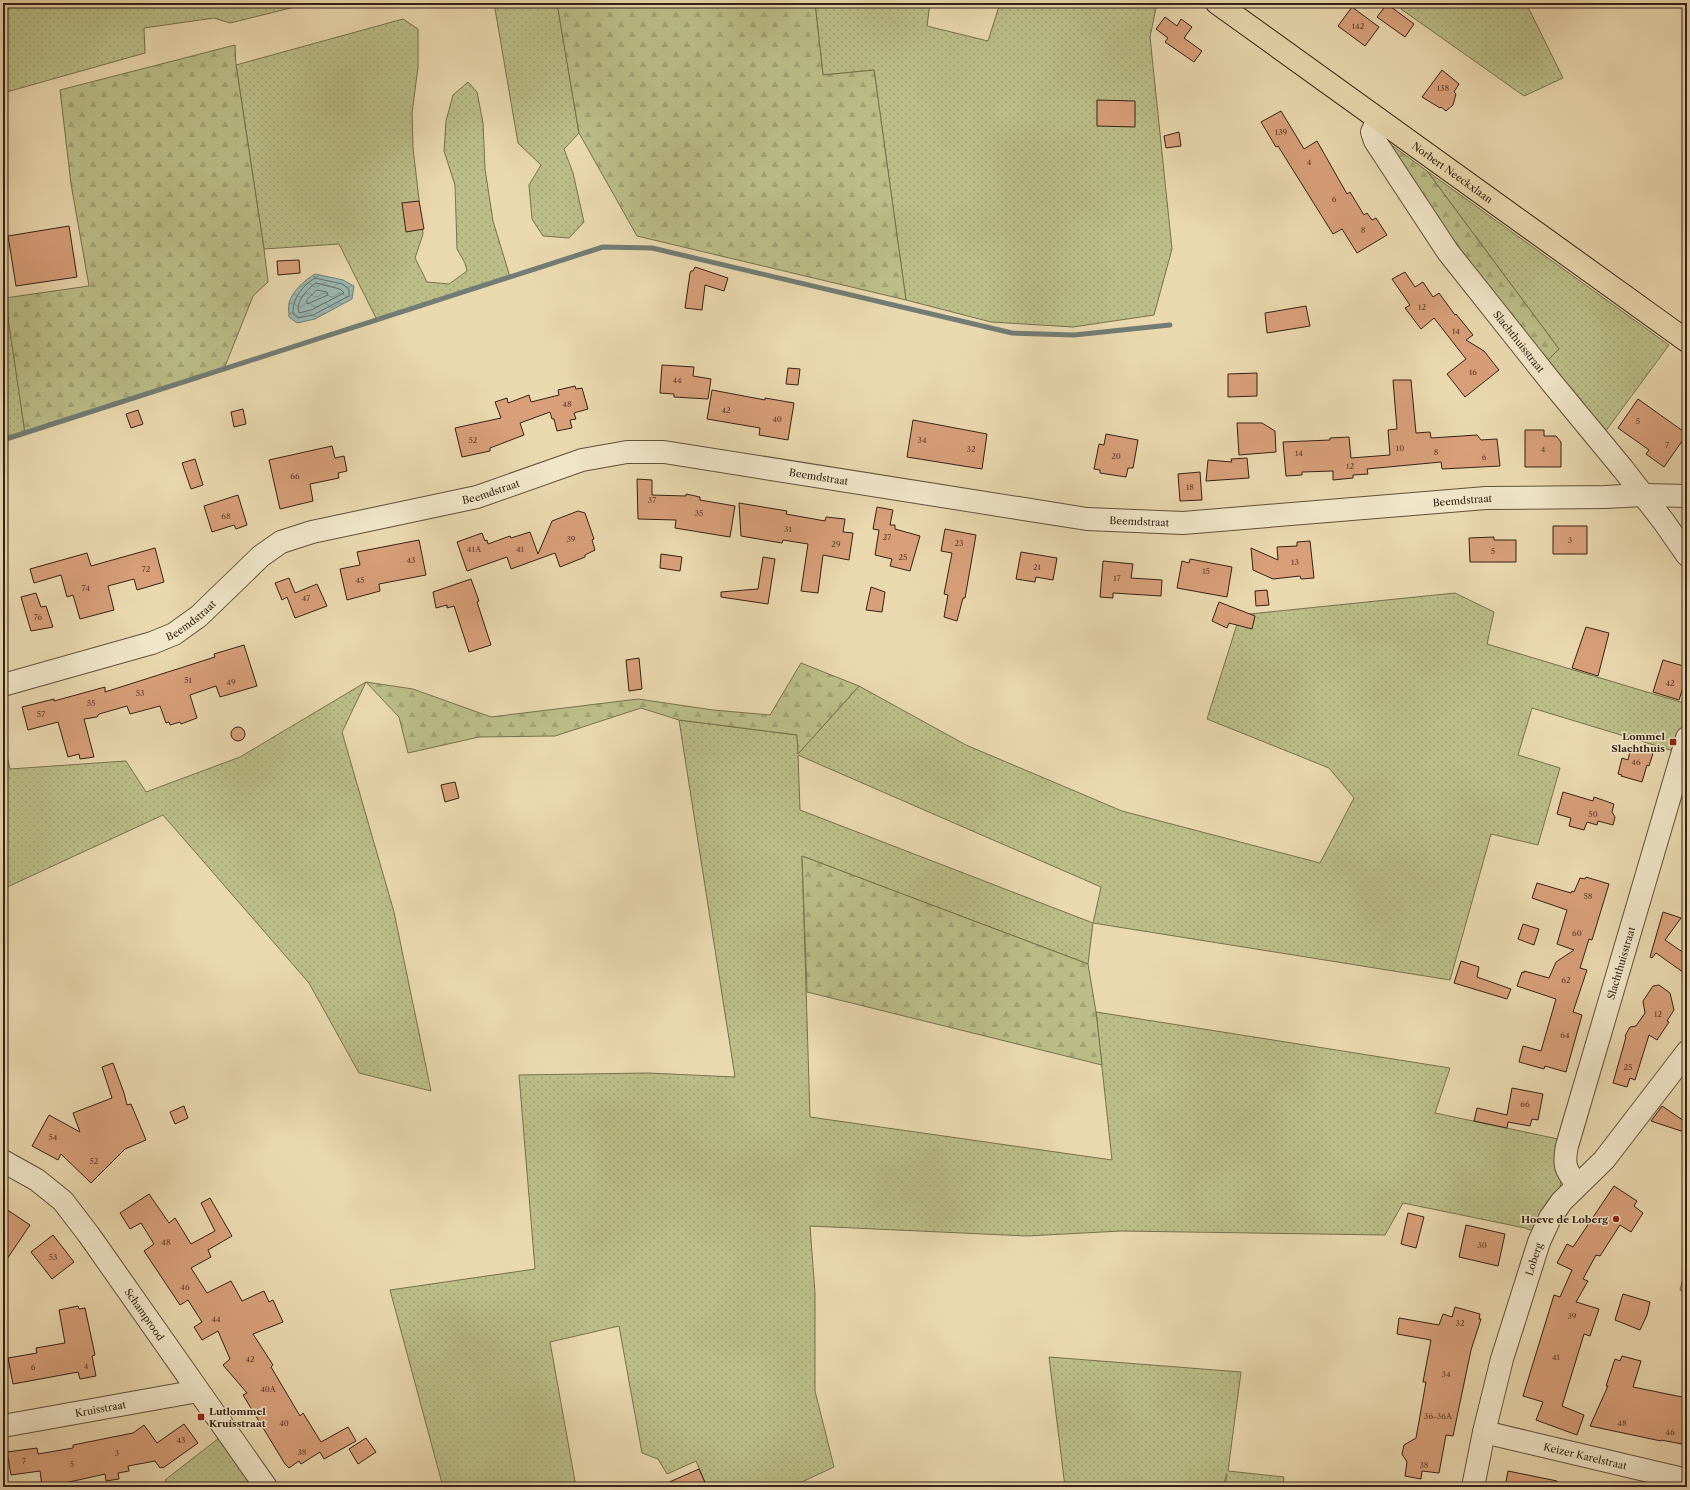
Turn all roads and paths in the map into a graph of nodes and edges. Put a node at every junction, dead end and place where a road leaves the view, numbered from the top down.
1 (1218, 3) edge
2 (1378, 119) junction
3 (1687, 341) edge
4 (1643, 495) junction
5 (1687, 496) edge
6 (1687, 555) edge
7 (3, 684) edge
8 (1687, 738) edge
9 (1687, 1054) edge
10 (3, 1161) edge
11 (1577, 1186) junction
12 (198, 1391) junction
13 (3, 1426) edge
14 (1484, 1432) junction
15 (1687, 1480) edge
16 (266, 1487) edge
17 (1473, 1487) edge

1 - 2 main road, Norbert Neeckxlaan
2 - 3 main road, Norbert Neeckxlaan
2 - 4 street, Slachthuisstraat
4 - 5 street, Beemdstraat
4 - 6 street, Slachthuisstraat
4 - 7 street, Beemdstraat
8 - 11 street, Slachthuisstraat
9 - 11 street, Loberg
10 - 12 street, Schamprood
11 - 14 street, Loberg
12 - 13 street, Kruisstraat
12 - 16 street, Schamprood
14 - 15 street, Keizer Karelstraat
14 - 17 street, Loberg

